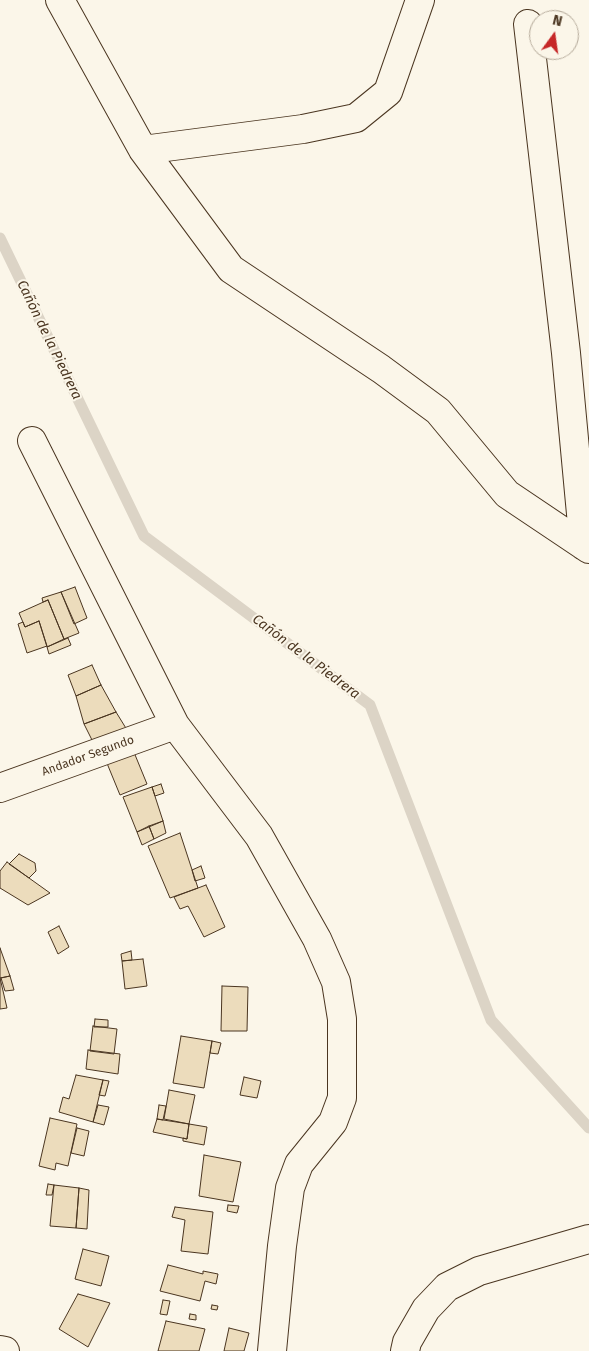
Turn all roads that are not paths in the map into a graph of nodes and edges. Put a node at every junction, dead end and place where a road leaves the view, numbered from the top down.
1 (60, 0) edge
2 (420, 2) edge
3 (528, 24) dead end
4 (143, 150) junction
5 (32, 441) dead end
6 (587, 547) edge
7 (175, 724) junction
8 (0, 788) edge
9 (589, 1239) edge
10 (0, 1350) edge
11 (5, 1351) edge
12 (272, 1351) edge
13 (405, 1351) edge

1 - 4 street
2 - 4 street
3 - 6 street
4 - 6 street
5 - 7 street
7 - 8 street, Andador Segundo
7 - 12 street
9 - 13 street
10 - 11 street

